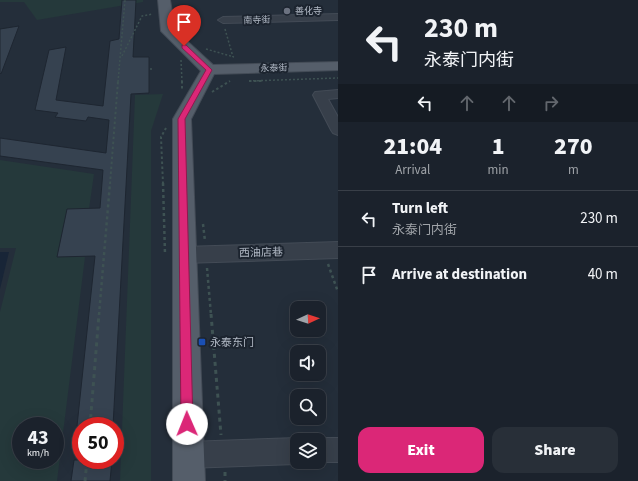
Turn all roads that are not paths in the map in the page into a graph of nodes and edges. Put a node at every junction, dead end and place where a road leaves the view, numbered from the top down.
1 (164, 0) edge
2 (338, 17) edge
3 (223, 20) road end
4 (338, 66) edge
5 (209, 70) junction
6 (338, 94) edge
7 (338, 130) edge
8 (331, 251) edge
9 (183, 255) junction
10 (326, 450) edge
11 (338, 450) edge
12 (290, 451) edge
13 (188, 455) junction
14 (188, 481) edge

1 - 5 main road
2 - 3 street, 南寺街
4 - 5 main road, 永泰街
5 - 9 main road
6 - 7 street
8 - 9 street, 西油店巷
9 - 13 main road
10 - 11 street
12 - 13 street
13 - 14 main road

